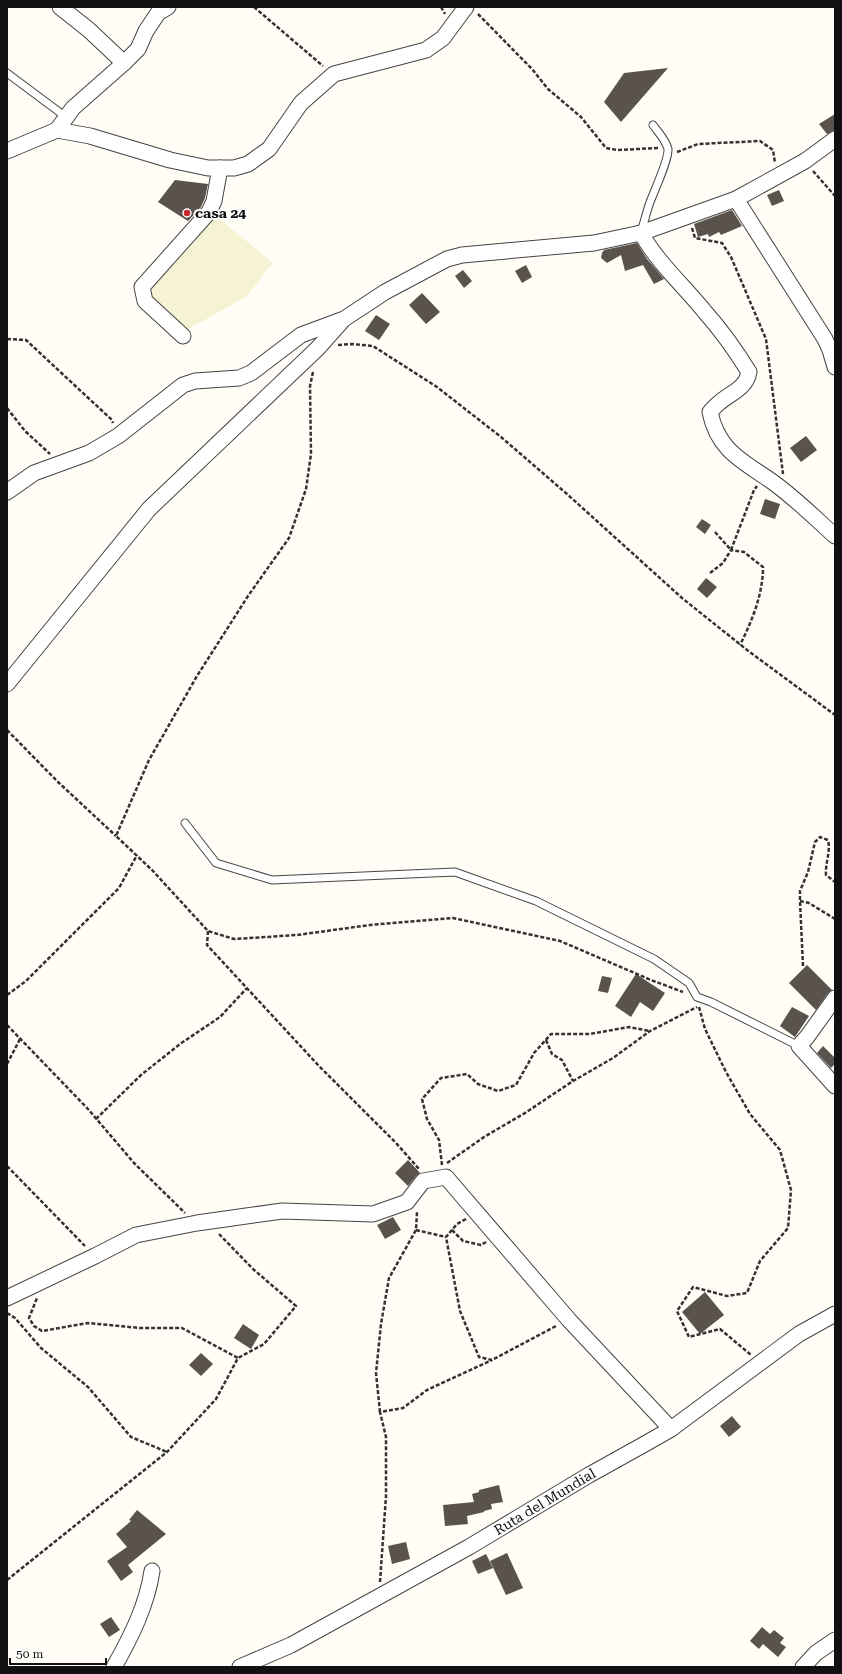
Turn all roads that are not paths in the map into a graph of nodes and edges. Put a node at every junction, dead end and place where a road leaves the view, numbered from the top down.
1 (60, 7) edge
2 (168, 7) edge
3 (470, 9) edge
4 (124, 63) junction
5 (7, 73) edge
6 (66, 117) junction
7 (653, 125) dead end
8 (57, 130) junction
9 (835, 139) edge
10 (7, 151) edge
11 (220, 168) junction
12 (736, 199) junction
13 (641, 232) junction
14 (344, 319) junction
15 (184, 336) dead end
16 (835, 367) edge
17 (7, 492) edge
18 (835, 536) edge
19 (7, 684) edge
20 (185, 823) dead end
21 (835, 998) edge
22 (799, 1046) junction
23 (835, 1086) edge
24 (7, 1298) edge
25 (835, 1314) edge
26 (670, 1429) junction
27 (152, 1571) dead end
28 (835, 1640) edge
29 (114, 1667) edge
30 (240, 1667) edge
31 (803, 1667) edge

1 - 4 street
2 - 4 street
3 - 11 street
4 - 6 street
5 - 6 lane
6 - 8 street
7 - 13 lane
8 - 10 street
8 - 11 street
9 - 12 street
11 - 15 street
12 - 13 street
12 - 16 street
13 - 14 street
13 - 18 street
14 - 17 street
14 - 19 street
20 - 22 lane
21 - 22 street
22 - 23 street
24 - 26 street
25 - 26 street, Ruta del Mundial
26 - 30 street, Ruta del Mundial
27 - 29 street
28 - 31 street

